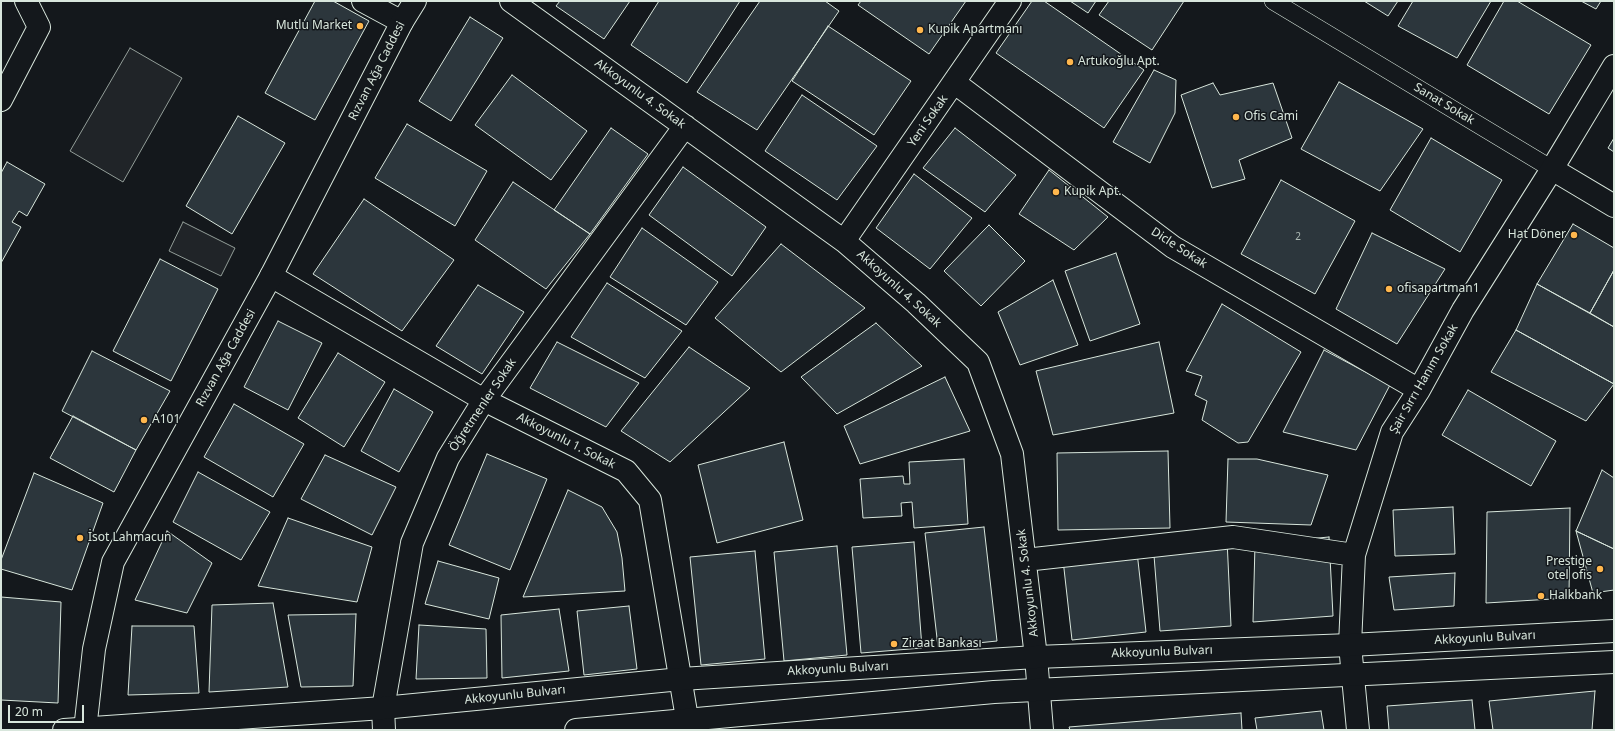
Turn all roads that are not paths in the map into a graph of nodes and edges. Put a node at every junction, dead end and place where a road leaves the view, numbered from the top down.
1 (26, 1) edge
2 (363, 1) edge
3 (415, 1) edge
4 (511, 1) edge
5 (1010, 1) edge
6 (1274, 1) edge
7 (402, 22) junction
8 (1614, 66) edge
9 (955, 83) junction
10 (1, 100) edge
11 (685, 126) junction
12 (1552, 169) junction
13 (1614, 206) edge
14 (844, 240) junction
15 (271, 276) junction
16 (1419, 390) junction
17 (484, 400) junction
18 (1354, 555) junction
19 (1025, 560) junction
20 (1614, 631) edge
21 (1350, 645) junction
22 (1036, 657) junction
23 (1614, 662) edge
24 (1353, 674) junction
25 (681, 679) junction
26 (1038, 690) junction
27 (383, 708) junction
28 (689, 725) edge
29 (78, 729) edge
30 (384, 730) edge
31 (576, 730) edge
32 (1042, 730) edge
33 (1358, 730) edge

1 - 10 street
2 - 7 street
3 - 7 street, Rızvan Ağa Caddesi
4 - 11 street, Akkoyunlu 4. Sokak
5 - 9 street, Yeni Sokak
6 - 12 street, Sanat Sokak
7 - 15 street, Rızvan Ağa Caddesi
8 - 12 street, Şair Sırrı Hanım Sokak
9 - 14 street, Yeni Sokak
9 - 16 street, Dicle Sokak
11 - 14 street, Akkoyunlu 4. Sokak
11 - 17 street, Öğretmenler Sokak
12 - 13 street, Sanat Sokak
12 - 16 street, Şair Sırrı Hanım Sokak
14 - 19 street, Akkoyunlu 4. Sokak
15 - 17 street, Akkoyunlu 1. Sokak
15 - 29 street, Rızvan Ağa Caddesi
16 - 18 street, Şair Sırrı Hanım Sokak
17 - 25 street, Akkoyunlu 1. Sokak
17 - 27 street, Öğretmenler Sokak
18 - 19 street
18 - 21 street, Şair Sırrı Hanım Sokak
19 - 22 street, Akkoyunlu 4. Sokak
20 - 21 street, Akkoyunlu Bulvarı
21 - 22 street, Akkoyunlu Bulvarı
21 - 24 street, Şair Sırrı Hanım Sokak
22 - 25 street, Akkoyunlu Bulvarı
22 - 26 street, Akkoyunlu 4. Sokak
23 - 24 street
24 - 26 street
24 - 33 street, Şair Sırrı Hanım Sokak
25 - 27 street, Akkoyunlu Bulvarı
25 - 28 street, Akkoyunlu 1. Sokak
26 - 28 street
26 - 32 street, Akkoyunlu 4. Sokak
27 - 29 street, Akkoyunlu Bulvarı
27 - 30 street, Öğretmenler Sokak
28 - 31 street

